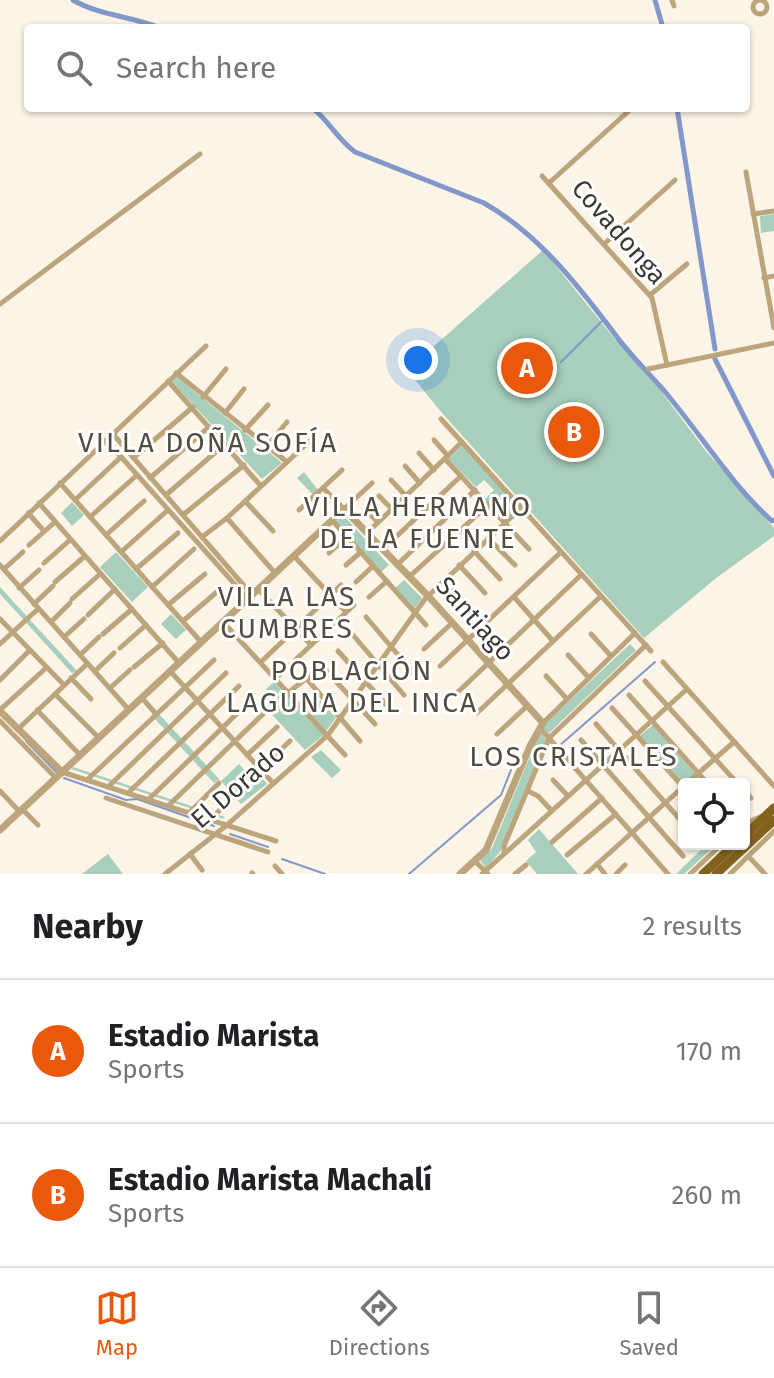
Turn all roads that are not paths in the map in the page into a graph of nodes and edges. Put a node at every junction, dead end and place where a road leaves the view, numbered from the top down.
1 (772, 8) edge
2 (628, 112) edge
3 (200, 154) dead end
4 (746, 172) dead end
5 (542, 176) dead end
6 (675, 180) dead end
7 (549, 183) junction
8 (774, 211) edge
9 (753, 214) junction
10 (604, 244) junction
11 (687, 264) dead end
12 (774, 276) edge
13 (764, 278) junction
14 (650, 295) junction
15 (0, 304) edge
16 (774, 328) edge
17 (774, 343) edge
18 (206, 346) dead end
19 (667, 365) junction
20 (226, 369) dead end
21 (648, 369) dead end
22 (176, 373) junction
23 (168, 381) junction
24 (244, 389) dead end
25 (203, 397) junction
26 (268, 405) dead end
27 (193, 407) junction
28 (225, 413) junction
29 (441, 419) dead end
30 (287, 422) dead end
31 (209, 427) junction
32 (245, 430) junction
33 (113, 434) junction
34 (314, 437) dead end
35 (106, 440) junction
36 (434, 440) dead end
37 (462, 442) junction
38 (225, 444) junction
39 (267, 446) junction
40 (419, 453) dead end
41 (121, 457) junction
42 (447, 457) junction
43 (133, 458) junction
44 (287, 462) junction
45 (244, 465) junction
46 (405, 466) dead end
47 (342, 470) dead end
48 (434, 470) junction
49 (137, 474) junction
50 (461, 476) junction
51 (150, 478) junction
52 (391, 480) dead end
53 (60, 483) junction
54 (372, 483) dead end
55 (420, 483) junction
56 (261, 486) junction
57 (323, 488) junction
58 (475, 490) junction
59 (166, 495) junction
60 (379, 496) dead end
61 (406, 496) junction
62 (75, 500) junction
63 (144, 501) dead end
64 (245, 501) junction
65 (39, 503) junction
66 (488, 505) junction
67 (521, 508) junction
68 (344, 509) junction
69 (392, 509) junction
70 (168, 510) junction
71 (299, 510) dead end
72 (365, 510) dead end
73 (28, 513) junction
74 (183, 515) junction
75 (90, 517) junction
76 (227, 518) junction
77 (332, 520) junction
78 (55, 522) junction
79 (378, 522) junction
80 (505, 523) junction
81 (44, 531) junction
82 (273, 531) dead end
83 (178, 533) dead end
84 (367, 533) junction
85 (106, 535) junction
86 (202, 537) junction
87 (347, 537) junction
88 (488, 538) junction
89 (70, 540) junction
90 (0, 541) edge
91 (29, 545) dead end
92 (194, 549) dead end
93 (529, 549) dead end
94 (383, 550) junction
95 (474, 551) junction
96 (23, 552) dead end
97 (121, 552) junction
98 (361, 552) junction
99 (561, 552) junction
100 (329, 553) dead end
101 (85, 556) junction
102 (294, 556) junction
103 (44, 563) dead end
104 (346, 565) dead end
105 (397, 565) junction
106 (459, 565) junction
107 (515, 565) dead end
108 (373, 566) junction
109 (2, 567) edge
110 (136, 569) junction
111 (39, 570) dead end
112 (275, 573) junction
113 (100, 574) junction
114 (205, 574) dead end
115 (581, 575) junction
116 (409, 577) junction
117 (500, 579) dead end
118 (444, 580) junction
119 (387, 581) junction
120 (356, 582) dead end
121 (341, 585) dead end
122 (152, 587) junction
123 (19, 588) junction
124 (115, 589) junction
125 (218, 591) dead end
126 (485, 593) dead end
127 (253, 594) junction
128 (330, 595) junction
129 (428, 596) junction
130 (369, 597) dead end
131 (514, 597) junction
132 (600, 597) junction
133 (168, 605) junction
134 (354, 605) dead end
135 (36, 606) junction
136 (470, 607) dead end
137 (132, 609) junction
138 (346, 612) junction
139 (415, 613) junction
140 (366, 617) dead end
141 (0, 619) edge
142 (534, 620) junction
143 (183, 621) junction
144 (51, 622) junction
145 (223, 622) junction
146 (452, 623) junction
147 (146, 625) junction
148 (426, 625) dead end
149 (297, 629) junction
150 (13, 632) junction
151 (635, 633) junction
152 (591, 634) dead end
153 (353, 635) dead end
154 (64, 637) junction
155 (467, 640) junction
156 (553, 641) junction
157 (201, 642) junction
158 (163, 643) junction
159 (0, 644) edge
160 (311, 645) junction
161 (646, 645) junction
162 (392, 646) junction
163 (120, 648) dead end
164 (424, 649) dead end
165 (30, 650) junction
166 (338, 651) dead end
167 (651, 651) dead end
168 (114, 653) dead end
169 (80, 655) junction
170 (568, 655) dead end
171 (611, 656) junction
172 (214, 660) dead end
173 (261, 662) junction
174 (663, 662) dead end
175 (87, 663) junction
176 (179, 663) junction
177 (488, 663) junction
178 (378, 664) junction
179 (440, 666) dead end
180 (46, 667) junction
181 (95, 671) junction
182 (170, 671) junction
183 (226, 673) dead end
184 (416, 676) dead end
185 (546, 676) dead end
186 (71, 678) junction
187 (276, 678) junction
188 (306, 678) junction
189 (589, 678) junction
190 (0, 680) edge
191 (645, 681) dead end
192 (366, 682) junction
193 (507, 684) junction
194 (64, 685) junction
195 (239, 686) dead end
196 (185, 687) junction
197 (110, 688) junction
198 (687, 689) junction
199 (289, 692) junction
200 (458, 692) dead end
201 (55, 694) junction
202 (404, 695) dead end
203 (629, 695) dead end
204 (142, 698) junction
205 (91, 699) dead end
206 (567, 699) junction
207 (251, 700) dead end
208 (197, 701) junction
209 (353, 702) junction
210 (527, 706) junction
211 (668, 707) junction
212 (612, 708) dead end
213 (37, 710) junction
214 (129, 710) junction
215 (391, 710) dead end
216 (0, 711) edge
217 (264, 713) dead end
218 (477, 713) dead end
219 (156, 714) junction
220 (209, 714) junction
221 (341, 718) junction
222 (0, 721) edge
223 (652, 722) junction
224 (375, 724) dead end
225 (596, 724) dead end
226 (541, 725) junction
227 (222, 727) junction
228 (277, 727) dead end
229 (18, 729) junction
230 (497, 734) dead end
231 (328, 735) junction
232 (636, 735) junction
233 (99, 738) junction
234 (549, 738) junction
235 (581, 740) dead end
236 (235, 741) junction
237 (290, 741) dead end
238 (360, 741) dead end
239 (734, 742) junction
240 (619, 751) junction
241 (80, 755) junction
242 (247, 755) junction
243 (345, 755) dead end
244 (714, 759) junction
245 (603, 765) junction
246 (260, 769) junction
247 (698, 773) junction
248 (59, 775) junction
249 (693, 778) edge
250 (703, 778) edge
251 (732, 778) edge
252 (87, 780) junction
253 (553, 780) dead end
254 (586, 780) junction
255 (678, 780) edge
256 (219, 783) dead end
257 (273, 783) junction
258 (774, 786) edge
259 (108, 787) junction
260 (0, 791) edge
261 (528, 791) junction
262 (678, 791) edge
263 (128, 793) junction
264 (568, 796) junction
265 (106, 798) dead end
266 (232, 798) dead end
267 (602, 798) junction
268 (148, 800) junction
269 (664, 802) junction
270 (168, 806) junction
271 (21, 810) junction
272 (552, 811) junction
273 (189, 813) junction
274 (616, 814) junction
275 (772, 814) edge
276 (648, 817) junction
277 (678, 817) edge
278 (210, 820) junction
279 (750, 820) edge
280 (38, 825) dead end
281 (227, 825) junction
282 (1, 827) edge
283 (750, 831) edge
284 (631, 832) junction
285 (773, 834) edge
286 (215, 835) junction
287 (276, 841) dead end
288 (552, 842) dead end
289 (716, 850) edge
290 (729, 850) edge
291 (268, 852) dead end
292 (504, 853) junction
293 (190, 854) junction
294 (567, 855) dead end
295 (683, 856) dead end
296 (749, 857) junction
297 (475, 861) junction
298 (597, 864) junction
299 (526, 865) dead end
300 (625, 865) dead end
301 (275, 866) dead end
302 (202, 870) dead end
303 (485, 873) edge
304 (165, 874) edge
305 (282, 874) edge
306 (460, 874) edge
307 (515, 874) edge
308 (586, 874) edge
309 (605, 874) edge
310 (616, 874) edge
311 (668, 874) edge
312 (690, 874) edge
313 (703, 874) edge
314 (716, 874) edge
315 (730, 874) edge
316 (765, 874) edge

1 - 1 street
2 - 7 street
3 - 15 street
4 - 9 street
5 - 7 street, Covadonga
6 - 10 street
7 - 10 street, Covadonga
8 - 9 street
9 - 13 street
10 - 14 street, Covadonga
11 - 14 street
12 - 13 street
13 - 16 street
14 - 19 street, Covadonga
17 - 19 street
18 - 22 street
19 - 21 street
20 - 25 street
22 - 23 street
22 - 25 street
23 - 27 street
23 - 33 street
24 - 28 street
25 - 28 street
26 - 32 street
27 - 31 street
27 - 43 street
28 - 32 street
29 - 37 street
30 - 39 street
31 - 38 street
31 - 51 street
32 - 39 street
33 - 35 street
33 - 43 street
34 - 44 street
35 - 41 street
35 - 53 street
36 - 42 street
37 - 42 street
37 - 67 street
38 - 45 street
38 - 59 street
39 - 44 street
40 - 48 street
41 - 49 street
41 - 62 street
42 - 48 street
42 - 50 street
43 - 51 street
44 - 56 street
45 - 56 street
45 - 74 street
46 - 55 street
47 - 57 street
48 - 55 street
49 - 70 street
49 - 75 street
50 - 58 street
50 - 94 street
51 - 59 street
52 - 61 street
53 - 62 street
53 - 65 street
54 - 68 street
55 - 61 street
56 - 64 street
57 - 68 street
57 - 71 street
58 - 66 street
58 - 105 street
59 - 74 street
60 - 69 street
61 - 69 street
62 - 75 street
63 - 85 street
64 - 76 street
64 - 82 street
65 - 73 street
65 - 78 street
66 - 80 street
66 - 116 street
67 - 80 street, El Dorado
67 - 99 street
68 - 77 street
68 - 84 street, Santiago
69 - 79 street
70 - 97 street
70 - 127 street
72 - 79 street
73 - 81 street
73 - 90 street
74 - 86 street
75 - 85 street
76 - 86 street
76 - 112 street
77 - 87 street
77 - 102 street
78 - 81 street
78 - 89 street
79 - 84 street
80 - 88 street, El Dorado
80 - 93 street
81 - 91 street
83 - 110 street
84 - 94 street, Santiago
85 - 97 street
86 - 127 street
87 - 98 street
87 - 100 street
88 - 95 street, El Dorado
88 - 107 street
89 - 101 street
89 - 103 street
92 - 122 street
94 - 105 street, Santiago
95 - 106 street, El Dorado
95 - 117 street
96 - 109 street
97 - 110 street
98 - 104 street
98 - 108 street
99 - 115 street
99 - 131 street
101 - 113 street
101 - 135 street
102 - 112 street
102 - 128 street
105 - 116 street, Santiago
106 - 118 street, El Dorado
106 - 126 street
108 - 119 street
108 - 120 street
109 - 123 street
110 - 122 street
111 - 123 street
112 - 127 street
113 - 124 street
113 - 144 street
114 - 133 street
115 - 132 street
115 - 142 street
116 - 129 street, Santiago
118 - 129 street, El Dorado
118 - 136 street
119 - 130 street
119 - 139 street
121 - 128 street
122 - 133 street
123 - 135 street
124 - 137 street
124 - 154 street
125 - 143 street
127 - 145 street
127 - 149 street
128 - 138 street
128 - 149 street
129 - 139 street, El Dorado
129 - 146 street, Santiago
131 - 142 street
131 - 155 street
132 - 151 street
132 - 156 street
133 - 143 street
134 - 138 street
135 - 144 street
135 - 150 street
137 - 147 street
137 - 169 street
138 - 160 street
139 - 148 street
139 - 162 street, El Dorado
140 - 162 street
141 - 150 street
142 - 156 street
142 - 177 street
143 - 157 street
144 - 154 street
145 - 157 street
145 - 173 street
146 - 155 street, Santiago
146 - 164 street
147 - 158 street
147 - 163 street
149 - 160 street
149 - 173 street
150 - 159 street
150 - 165 street
151 - 161 street
151 - 171 street
152 - 171 street
153 - 178 street
154 - 169 street
155 - 177 street, Santiago
155 - 179 street
156 - 193 street
157 - 176 street
158 - 176 street
158 - 197 street
160 - 187 street
161 - 167 street
161 - 234 street
162 - 178 street, El Dorado
162 - 184 street
165 - 180 street
165 - 190 street
166 - 192 street
168 - 181 street
169 - 175 street
170 - 189 street
171 - 189 street
172 - 196 street
173 - 187 street
174 - 198 street
175 - 181 street
175 - 186 street
176 - 182 street
177 - 193 street, Santiago
177 - 200 street
178 - 192 street, El Dorado
178 - 202 street
180 - 194 street
180 - 216 street
181 - 197 street
182 - 196 street
182 - 204 street
183 - 208 street
185 - 206 street
186 - 194 street
186 - 205 street
187 - 199 street
188 - 199 street
188 - 209 street
188 - 221 street
189 - 206 street
191 - 211 street
192 - 209 street, El Dorado
192 - 215 street
193 - 210 street, Santiago
193 - 218 street
194 - 201 street
195 - 220 street
196 - 208 street
196 - 219 street
197 - 214 street
198 - 211 street
198 - 239 street
199 - 231 street
201 - 213 street
201 - 233 street
203 - 223 street
204 - 214 street
204 - 219 street
206 - 226 street
207 - 227 street
208 - 220 street
208 - 259 street
209 - 221 street, El Dorado
209 - 224 street
210 - 226 street, Santiago
210 - 230 street
211 - 223 street
211 - 244 street
212 - 232 street
213 - 229 street
213 - 241 street
214 - 233 street
216 - 229 street
217 - 236 street
219 - 252 street
220 - 227 street
220 - 263 street
221 - 231 street, El Dorado
221 - 238 street
222 - 248 street
223 - 232 street
223 - 247 street
225 - 240 street
226 - 234 street
226 - 297 street
227 - 236 street
227 - 268 street
228 - 242 street
229 - 248 street
231 - 243 street
231 - 257 street, El Dorado
232 - 240 street
232 - 255 street
233 - 241 street
234 - 254 street
234 - 261 street
235 - 245 street
236 - 242 street
236 - 270 street
237 - 246 street
239 - 244 street
239 - 258 street
240 - 245 street
240 - 269 street
241 - 248 street
242 - 246 street
244 - 247 street
244 - 251 street
245 - 254 street
245 - 276 street
246 - 257 street
247 - 249 street
247 - 250 street
248 - 252 street
248 - 271 street
252 - 259 street
253 - 264 street
254 - 264 street
254 - 267 street
256 - 273 street
257 - 281 street, El Dorado
259 - 263 street
260 - 271 street
261 - 272 street
261 - 292 street
262 - 269 street
263 - 268 street
264 - 272 street
265 - 286 street
266 - 278 street
267 - 274 street
267 - 288 street
268 - 270 street
269 - 276 street
269 - 277 street
270 - 273 street
271 - 280 street
271 - 282 street
272 - 292 street
273 - 278 street
274 - 284 street
274 - 294 street
275 - 279 street
275 - 283 main road
275 - 314 main road
276 - 284 street
276 - 295 street
278 - 281 street
281 - 286 street, El Dorado
281 - 287 street
284 - 298 street
284 - 311 street
285 - 296 street
286 - 291 street
286 - 293 street, El Dorado
289 - 312 street
290 - 313 main road
292 - 303 street
293 - 302 street
293 - 304 street, El Dorado
296 - 315 street
296 - 316 street
297 - 303 street
297 - 306 street
298 - 308 street
298 - 309 street
299 - 307 street
300 - 310 street
301 - 305 street

